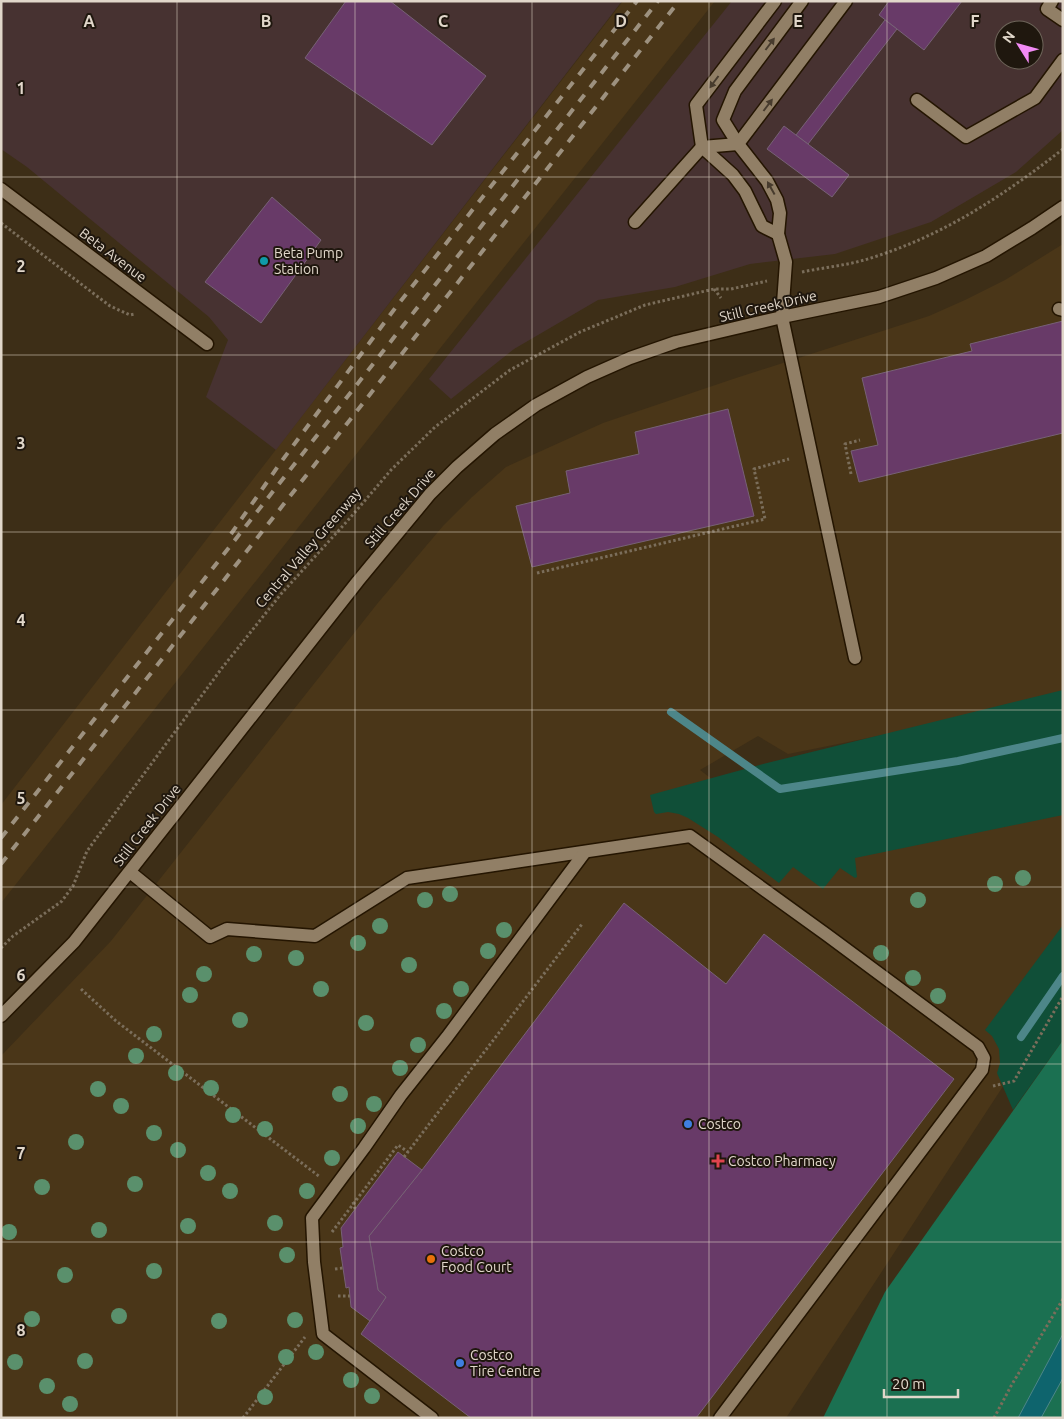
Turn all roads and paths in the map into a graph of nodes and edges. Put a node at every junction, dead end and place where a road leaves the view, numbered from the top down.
1 (775, 1) edge
2 (802, 1) edge
3 (846, 1) edge
4 (1052, 1) edge
5 (1063, 20) edge
6 (1063, 60) edge
7 (917, 100) dead end
8 (738, 144) junction
9 (702, 146) junction
10 (1063, 149) edge
11 (1, 189) edge
12 (1063, 207) edge
13 (635, 222) dead end
14 (1, 223) edge
15 (778, 234) junction
16 (848, 264) junction
17 (821, 268) dead end
18 (848, 270) dead end
19 (714, 289) junction
20 (731, 289) dead end
21 (721, 298) dead end
22 (163, 311) junction
23 (782, 317) junction
24 (207, 344) dead end
25 (860, 440) dead end
26 (788, 459) dead end
27 (851, 474) dead end
28 (537, 573) dead end
29 (855, 658) dead end
30 (585, 852) junction
31 (130, 872) junction
32 (582, 924) dead end
33 (1, 948) edge
34 (81, 989) dead end
35 (1063, 996) edge
36 (1, 1016) edge
37 (978, 1076) junction
38 (408, 1152) junction
39 (404, 1157) dead end
40 (321, 1177) dead end
41 (349, 1198) dead end
42 (353, 1203) junction
43 (355, 1209) dead end
44 (330, 1234) dead end
45 (334, 1260) dead end
46 (343, 1268) dead end
47 (336, 1269) junction
48 (336, 1278) dead end
49 (350, 1296) dead end
50 (1063, 1299) edge
51 (334, 1300) dead end
52 (307, 1333) dead end
53 (243, 1418) edge
54 (432, 1418) edge
55 (720, 1418) edge
56 (994, 1418) edge

1 -> 9 street
8 -> 2 street
8 -> 3 street
4 - 5 street
6 - 7 street
8 - 9 street
15 -> 8 street
9 - 13 street
9 - 15 street
10 - 16 path
11 - 22 street, Beta Avenue
12 - 23 street, Still Creek Drive
14 - 22 path
15 - 23 street
16 - 17 path
16 - 18 path
19 - 20 path, Central Valley Greenway
19 - 21 path
19 - 33 path, Central Valley Greenway
22 - 24 street, Beta Avenue
23 - 29 street
23 - 31 street, Still Creek Drive
25 - 27 path
26 - 28 path
30 - 31 street
30 - 37 street
30 - 54 street
31 - 36 street, Still Creek Drive
32 - 38 path
34 - 40 path
35 - 37 path
37 - 55 street
38 - 39 path
38 - 42 path
41 - 42 path
42 - 43 path
42 - 44 path
45 - 47 path
46 - 47 path
47 - 48 path
49 - 51 path
50 - 56 path
52 - 53 path

